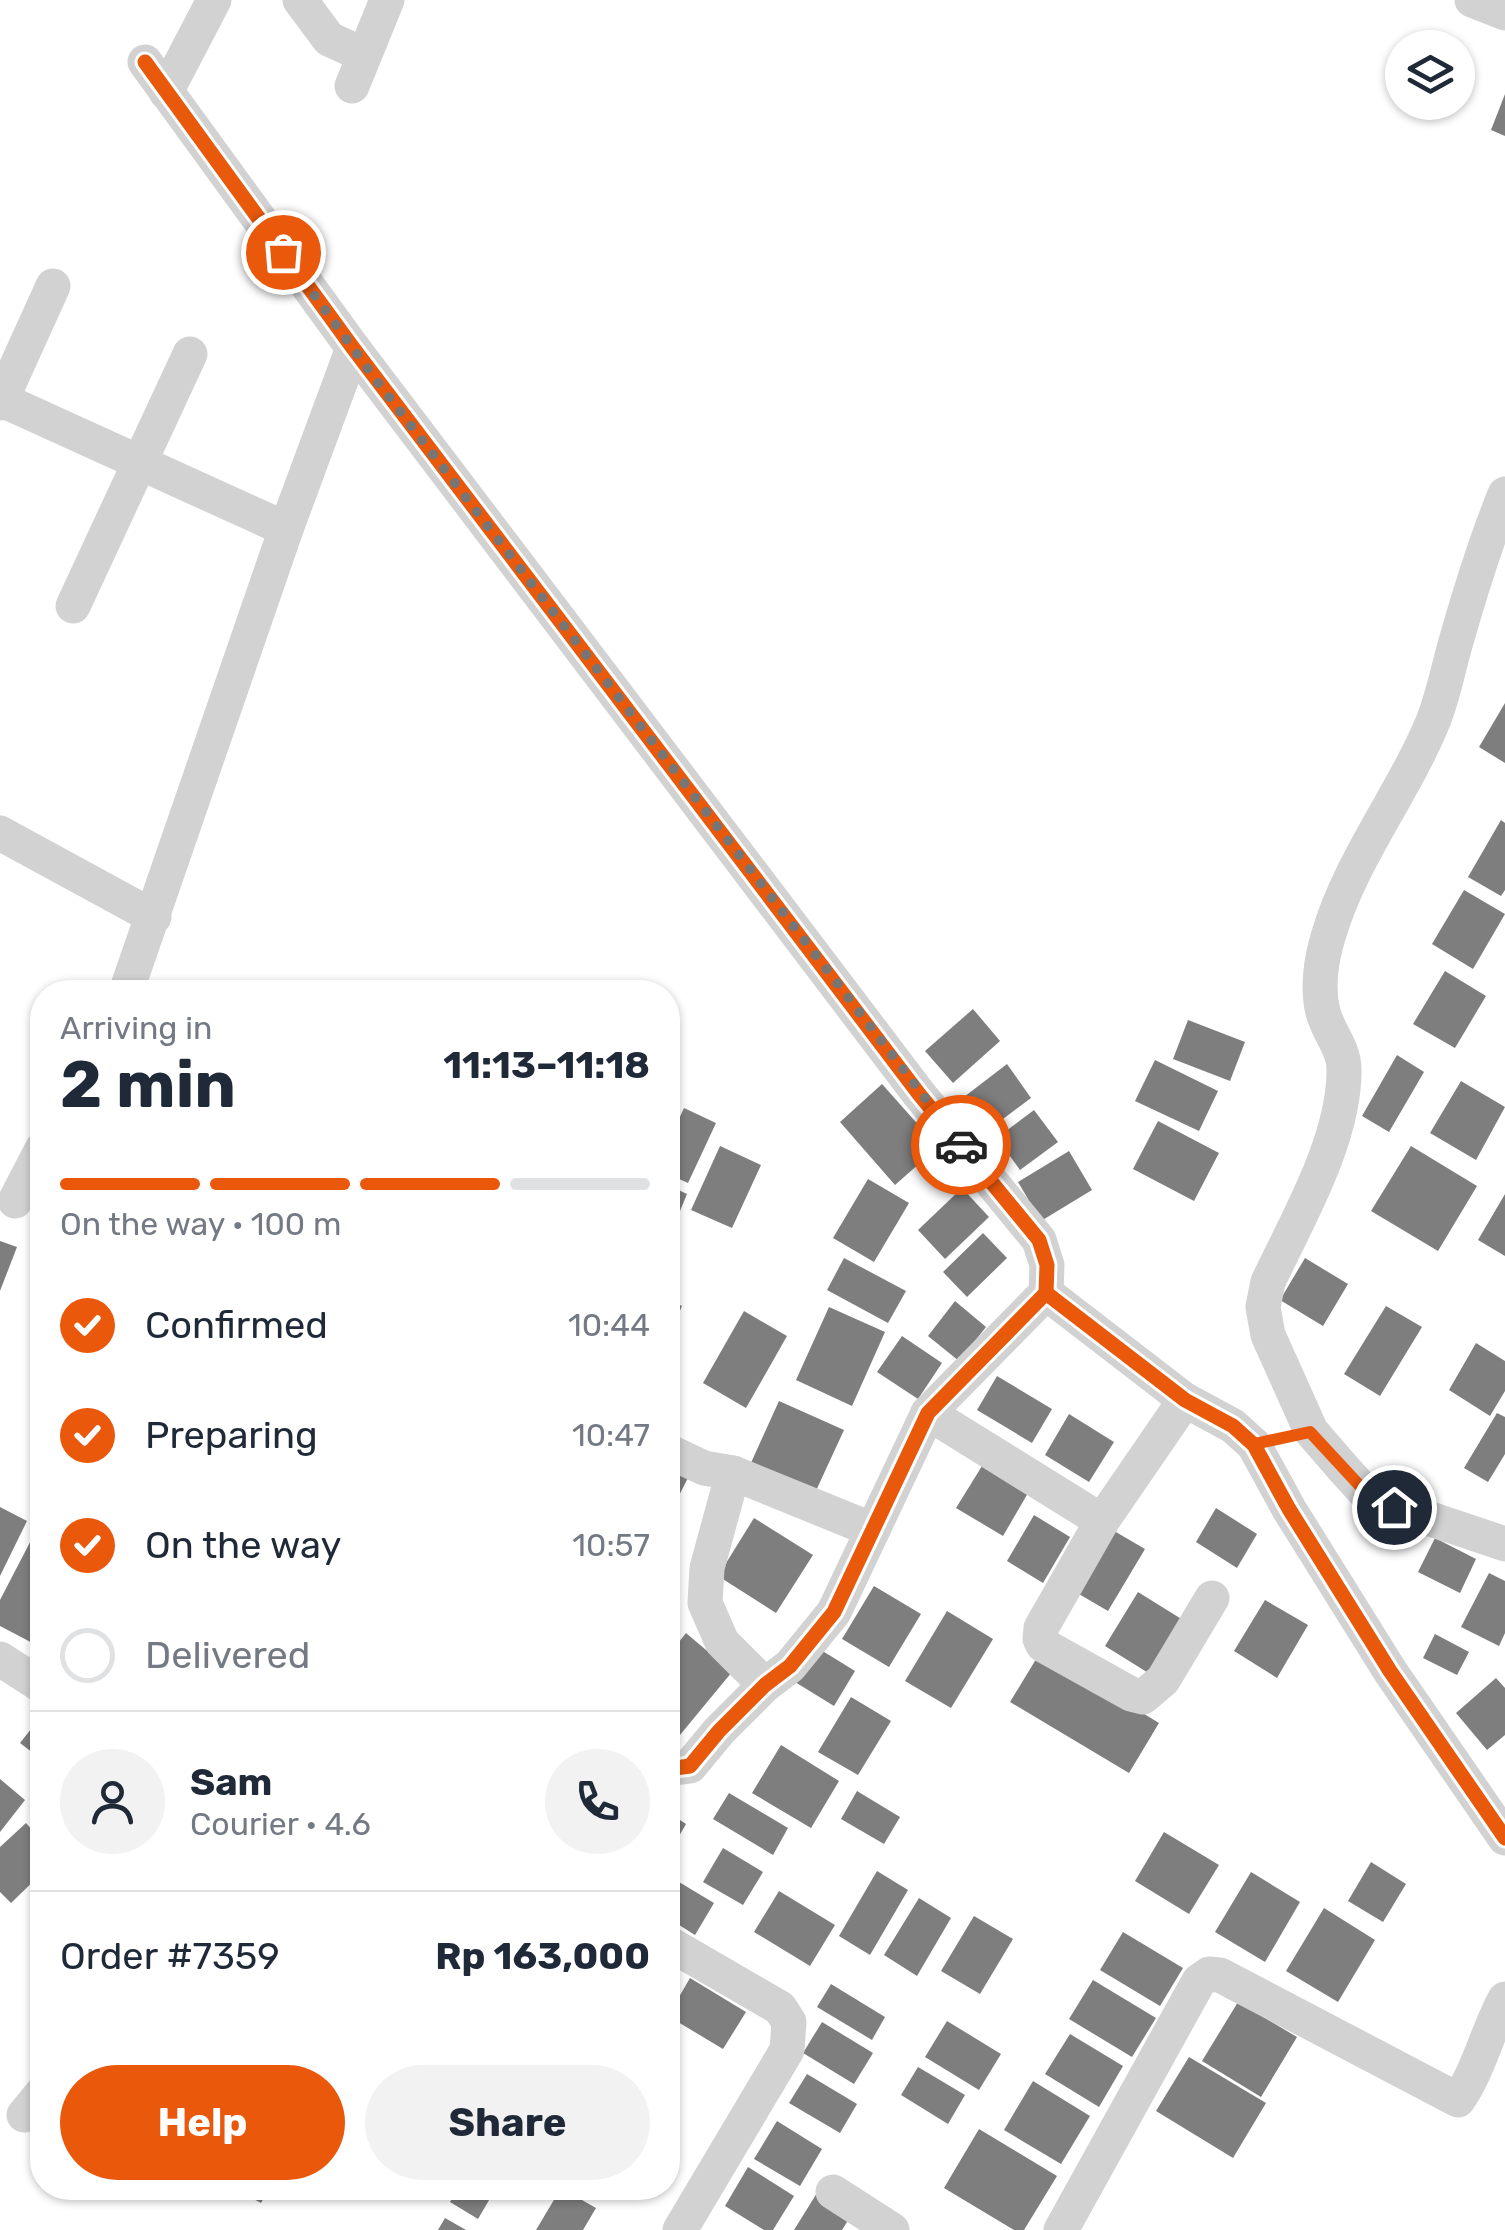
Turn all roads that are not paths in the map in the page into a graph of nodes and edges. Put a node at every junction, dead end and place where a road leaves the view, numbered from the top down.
1 (214, 0) edge
2 (300, 0) edge
3 (387, 0) edge
4 (1472, 0) edge
5 (1505, 13) edge
6 (145, 62) dead end
7 (166, 92) junction
8 (54, 286) dead end
9 (353, 348) junction
10 (190, 354) dead end
11 (1, 402) edge
12 (140, 463) junction
13 (1505, 494) edge
14 (286, 529) junction
15 (73, 606) dead end
16 (0, 833) edge
17 (154, 917) junction
18 (130, 980) edge
19 (30, 1171) edge
20 (14, 1201) dead end
21 (1046, 1293) junction
22 (1185, 1400) junction
23 (928, 1413) junction
24 (1305, 1434) junction
25 (1258, 1443) junction
26 (680, 1457) edge
27 (734, 1473) junction
28 (1102, 1521) junction
29 (873, 1530) junction
30 (1505, 1544) edge
31 (1212, 1598) dead end
32 (0, 1659) edge
33 (30, 1678) edge
34 (765, 1685) junction
35 (680, 1768) edge
36 (1505, 1838) edge
37 (680, 1950) edge
38 (1505, 1999) edge
39 (833, 2192) dead end
40 (680, 2230) edge
41 (892, 2230) edge
42 (1061, 2230) edge

1 - 7 street
2 - 3 street
4 - 5 street
6 - 7 street
7 - 9 street
8 - 11 street
9 - 14 street
9 - 21 street
10 - 12 street
11 - 12 street
12 - 14 street
12 - 15 street
13 - 24 street
14 - 17 street
16 - 17 street
17 - 18 street
19 - 20 street
21 - 22 street
21 - 23 street
22 - 25 street
22 - 28 street
23 - 28 street
23 - 29 street
24 - 25 street
24 - 30 street
25 - 36 street
26 - 27 street
27 - 29 street
27 - 34 street
28 - 31 street
29 - 34 street
32 - 33 street
34 - 35 street
37 - 40 street
38 - 42 street
39 - 41 street

